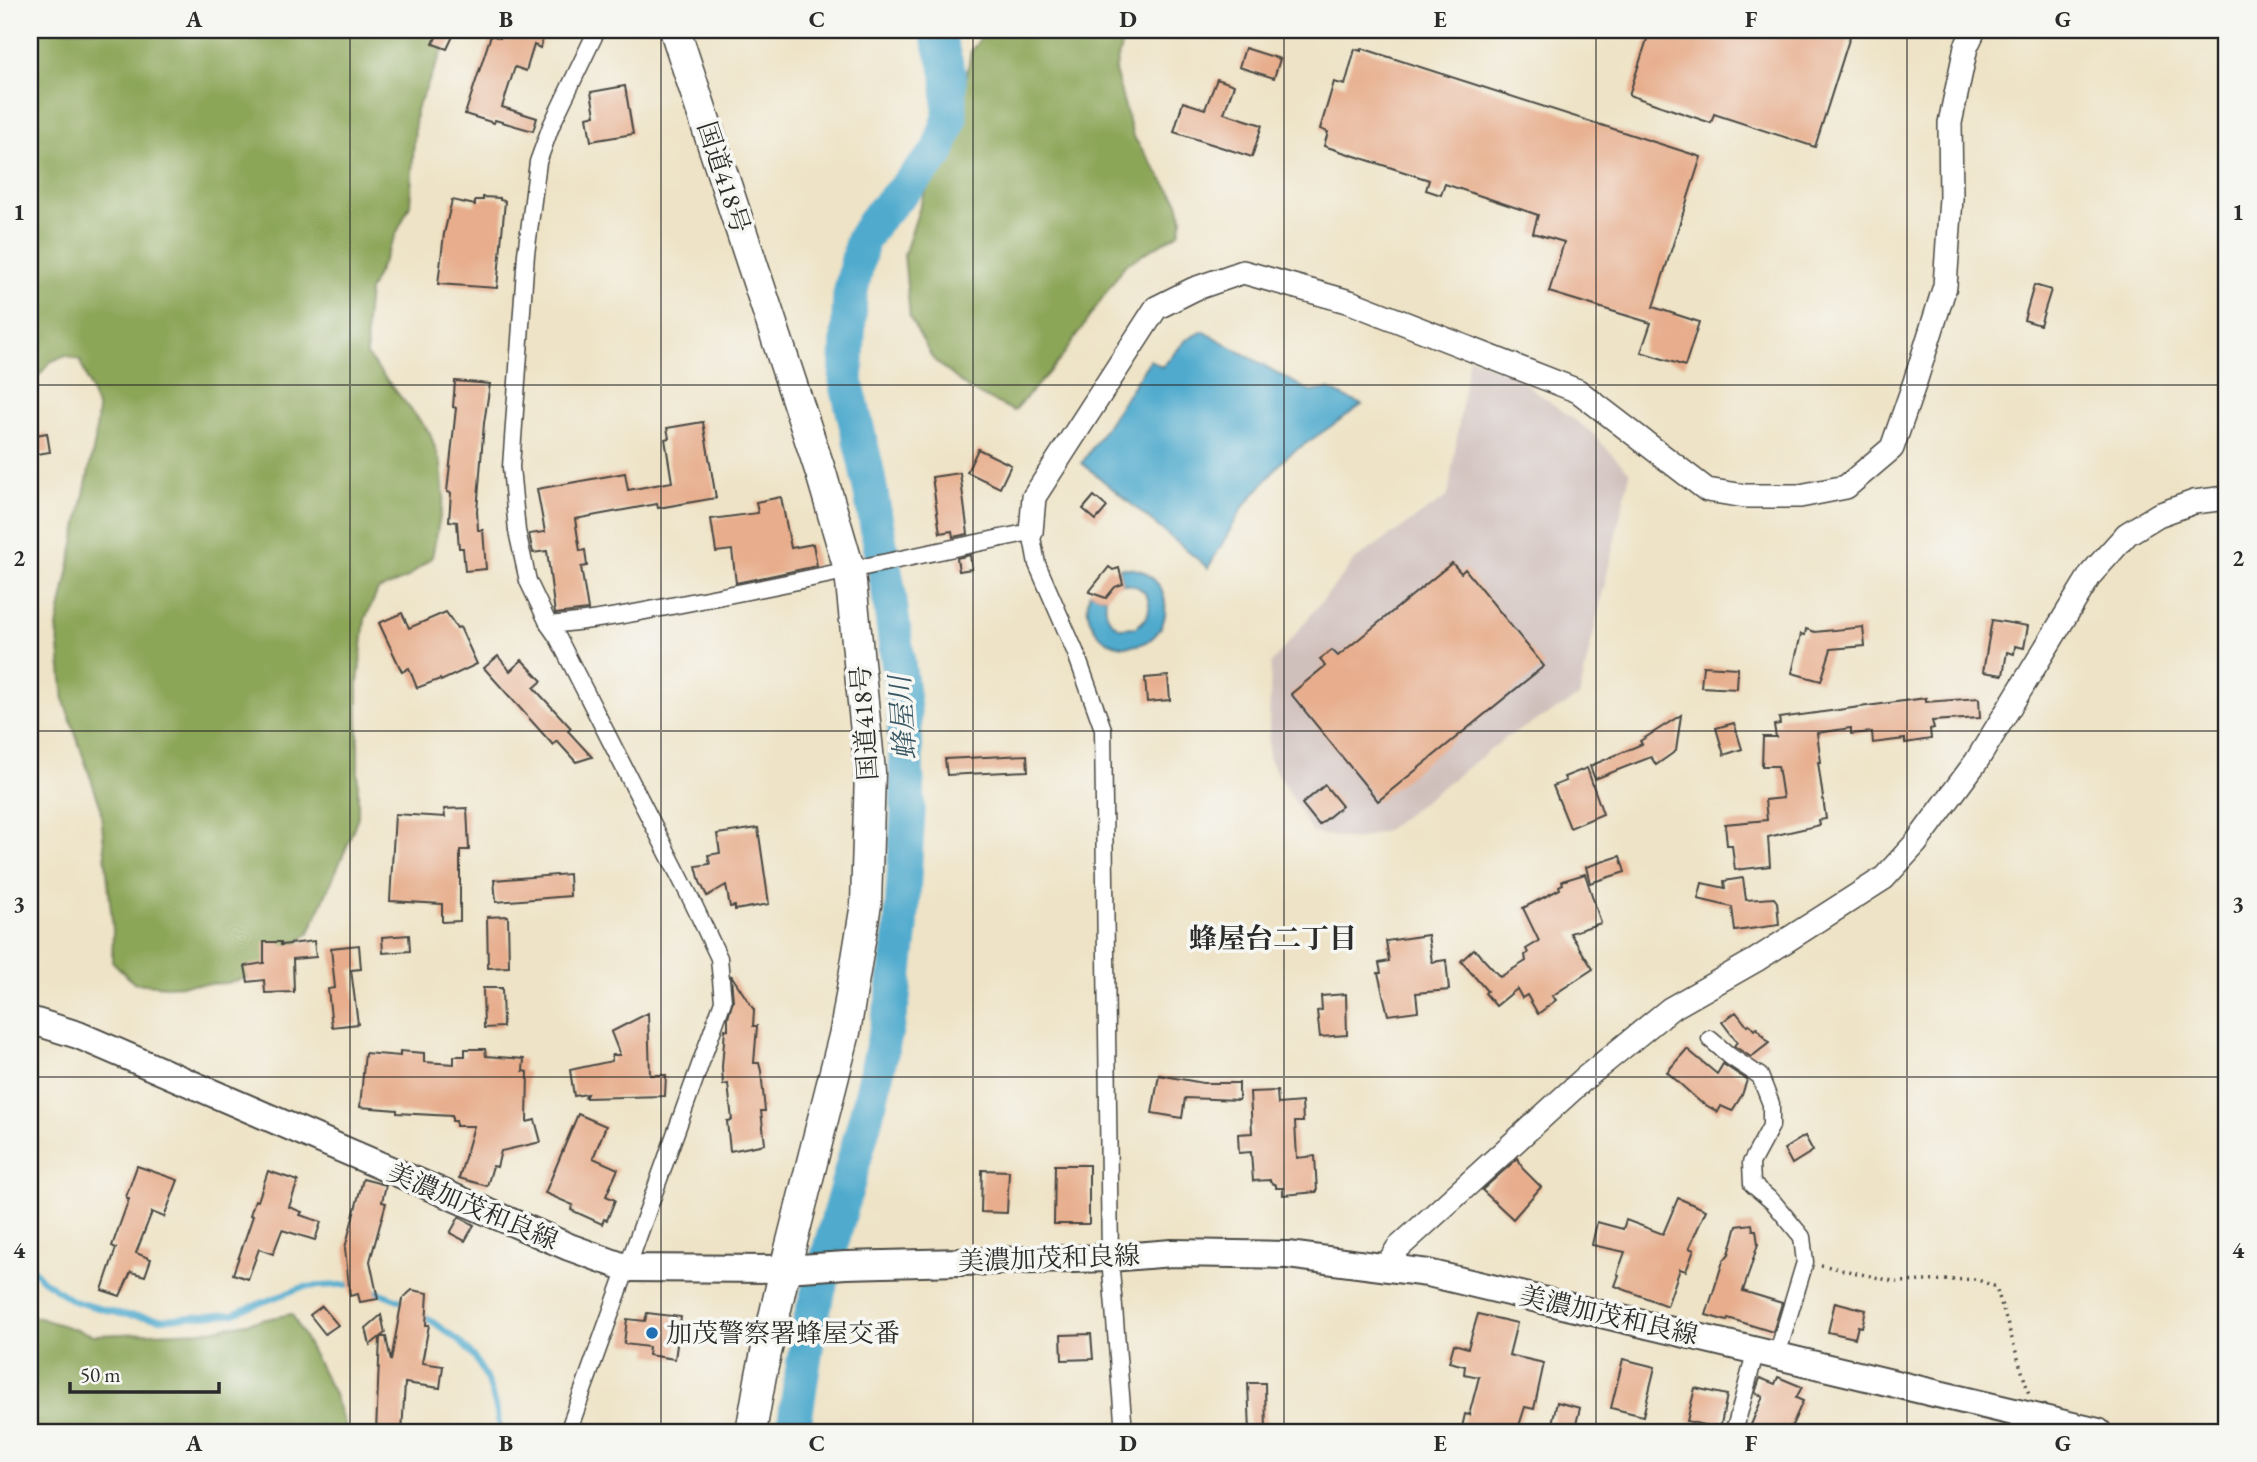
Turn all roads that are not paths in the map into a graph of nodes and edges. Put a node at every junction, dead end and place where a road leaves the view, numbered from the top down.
1 (597, 30) edge
2 (675, 30) edge
3 (1974, 30) edge
4 (2227, 498) edge
5 (1031, 532) junction
6 (850, 572) junction
7 (549, 625) junction
8 (30, 1020) edge
9 (1710, 1039) dead end
10 (1110, 1258) junction
11 (1386, 1267) junction
12 (627, 1268) junction
13 (785, 1269) junction
14 (1766, 1352) junction
15 (568, 1432) edge
16 (751, 1432) edge
17 (1124, 1432) edge
18 (1731, 1432) edge
19 (2098, 1432) edge

1 - 7 street
2 - 6 highway, 国道418号
3 - 5 street
4 - 11 street
5 - 6 street
5 - 10 street
6 - 7 street
6 - 13 highway, 国道418号
7 - 12 street
8 - 12 main road, 美濃加茂和良線
9 - 14 street
10 - 11 main road, 美濃加茂和良線
10 - 13 main road, 美濃加茂和良線
10 - 17 street
11 - 14 main road, 美濃加茂和良線
12 - 13 main road, 美濃加茂和良線
12 - 15 street
13 - 16 highway, 国道418号
14 - 18 street
14 - 19 main road, 美濃加茂和良線

